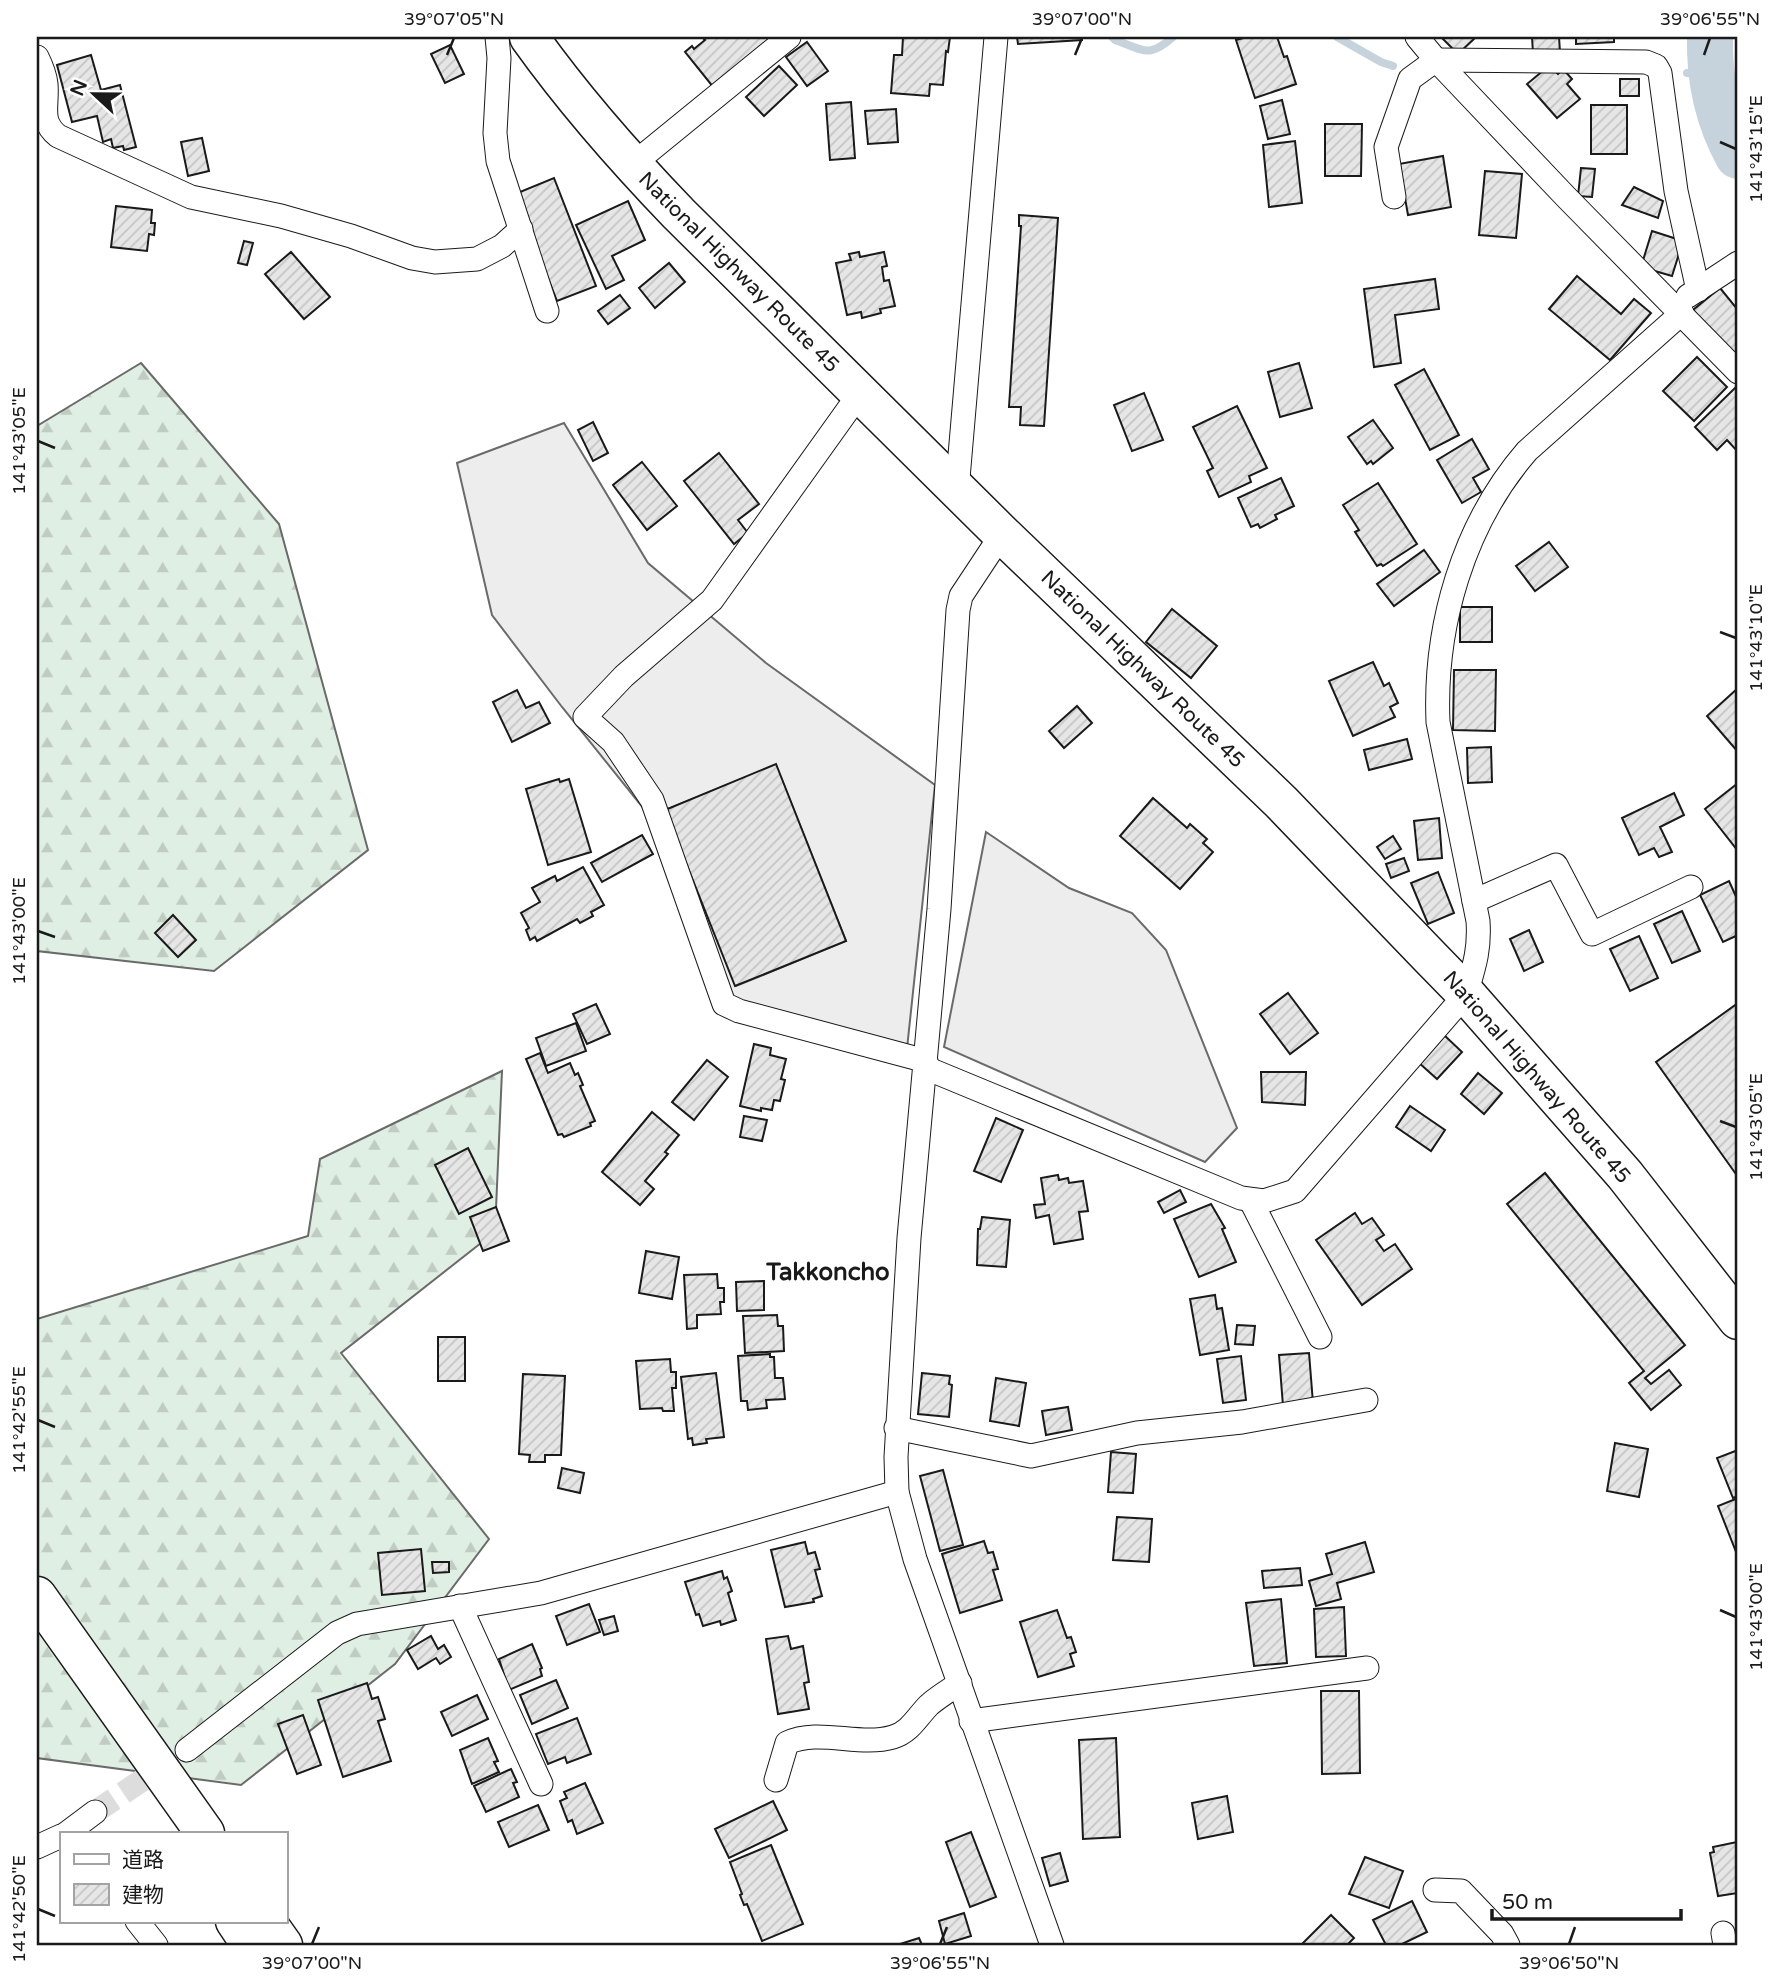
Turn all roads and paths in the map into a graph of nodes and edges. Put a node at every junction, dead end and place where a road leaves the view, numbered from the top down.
1 (497, 37) edge
2 (529, 37) edge
3 (789, 37) edge
4 (996, 37) edge
5 (1412, 38) edge
6 (37, 57) edge
7 (1436, 60) junction
8 (632, 165) junction
9 (1394, 197) dead end
10 (511, 239) junction
11 (1738, 263) edge
12 (1698, 290) junction
13 (1677, 309) junction
14 (547, 311) dead end
15 (1738, 372) edge
16 (860, 393) junction
17 (957, 490) junction
18 (1002, 534) junction
19 (1691, 887) dead end
20 (1474, 901) junction
21 (1465, 994) junction
22 (926, 1064) junction
23 (1264, 1200) junction
24 (1738, 1320) edge
25 (1320, 1337) dead end
26 (1366, 1400) dead end
27 (896, 1428) junction
28 (897, 1492) junction
29 (40, 1601) edge
30 (460, 1606) junction
31 (1367, 1668) dead end
32 (960, 1683) junction
33 (971, 1721) junction
34 (187, 1750) tunnel mouth
35 (776, 1780) dead end
36 (541, 1784) dead end
37 (95, 1812) tunnel mouth
38 (70, 1832) edge
39 (177, 1832) edge
40 (204, 1832) edge
41 (60, 1837) edge
42 (37, 1847) edge
43 (1436, 1890) dead end
44 (139, 1923) edge
45 (236, 1923) edge
46 (267, 1923) edge
47 (156, 1945) edge
48 (251, 1945) edge
49 (283, 1945) edge
50 (1052, 1945) edge
51 (1508, 1945) edge

1 - 10 street
2 - 8 highway, National Highway Route 45
3 - 8 street
4 - 17 street
5 - 7 street
6 - 10 street
7 - 9 street
7 - 12 street
7 - 13 street
8 - 16 highway, National Highway Route 45
10 - 14 street
11 - 12 street
12 - 13 street
13 - 15 street
13 - 20 street
16 - 17 highway, National Highway Route 45
16 - 22 street
17 - 18 highway, National Highway Route 45
18 - 21 highway, National Highway Route 45
18 - 22 street
19 - 20 street
20 - 21 street
21 - 23 street
21 - 24 highway, National Highway Route 45
22 - 23 street
22 - 27 street
23 - 25 street
26 - 27 street
27 - 28 street
28 - 30 street
28 - 32 street
29 - 39 highway
29 - 40 highway
30 - 34 street
30 - 36 street
31 - 33 street
32 - 33 street
32 - 35 street
33 - 50 street
37 - 38 street
41 - 42 street
43 - 51 street
44 - 47 street
45 - 48 highway
46 - 49 highway

